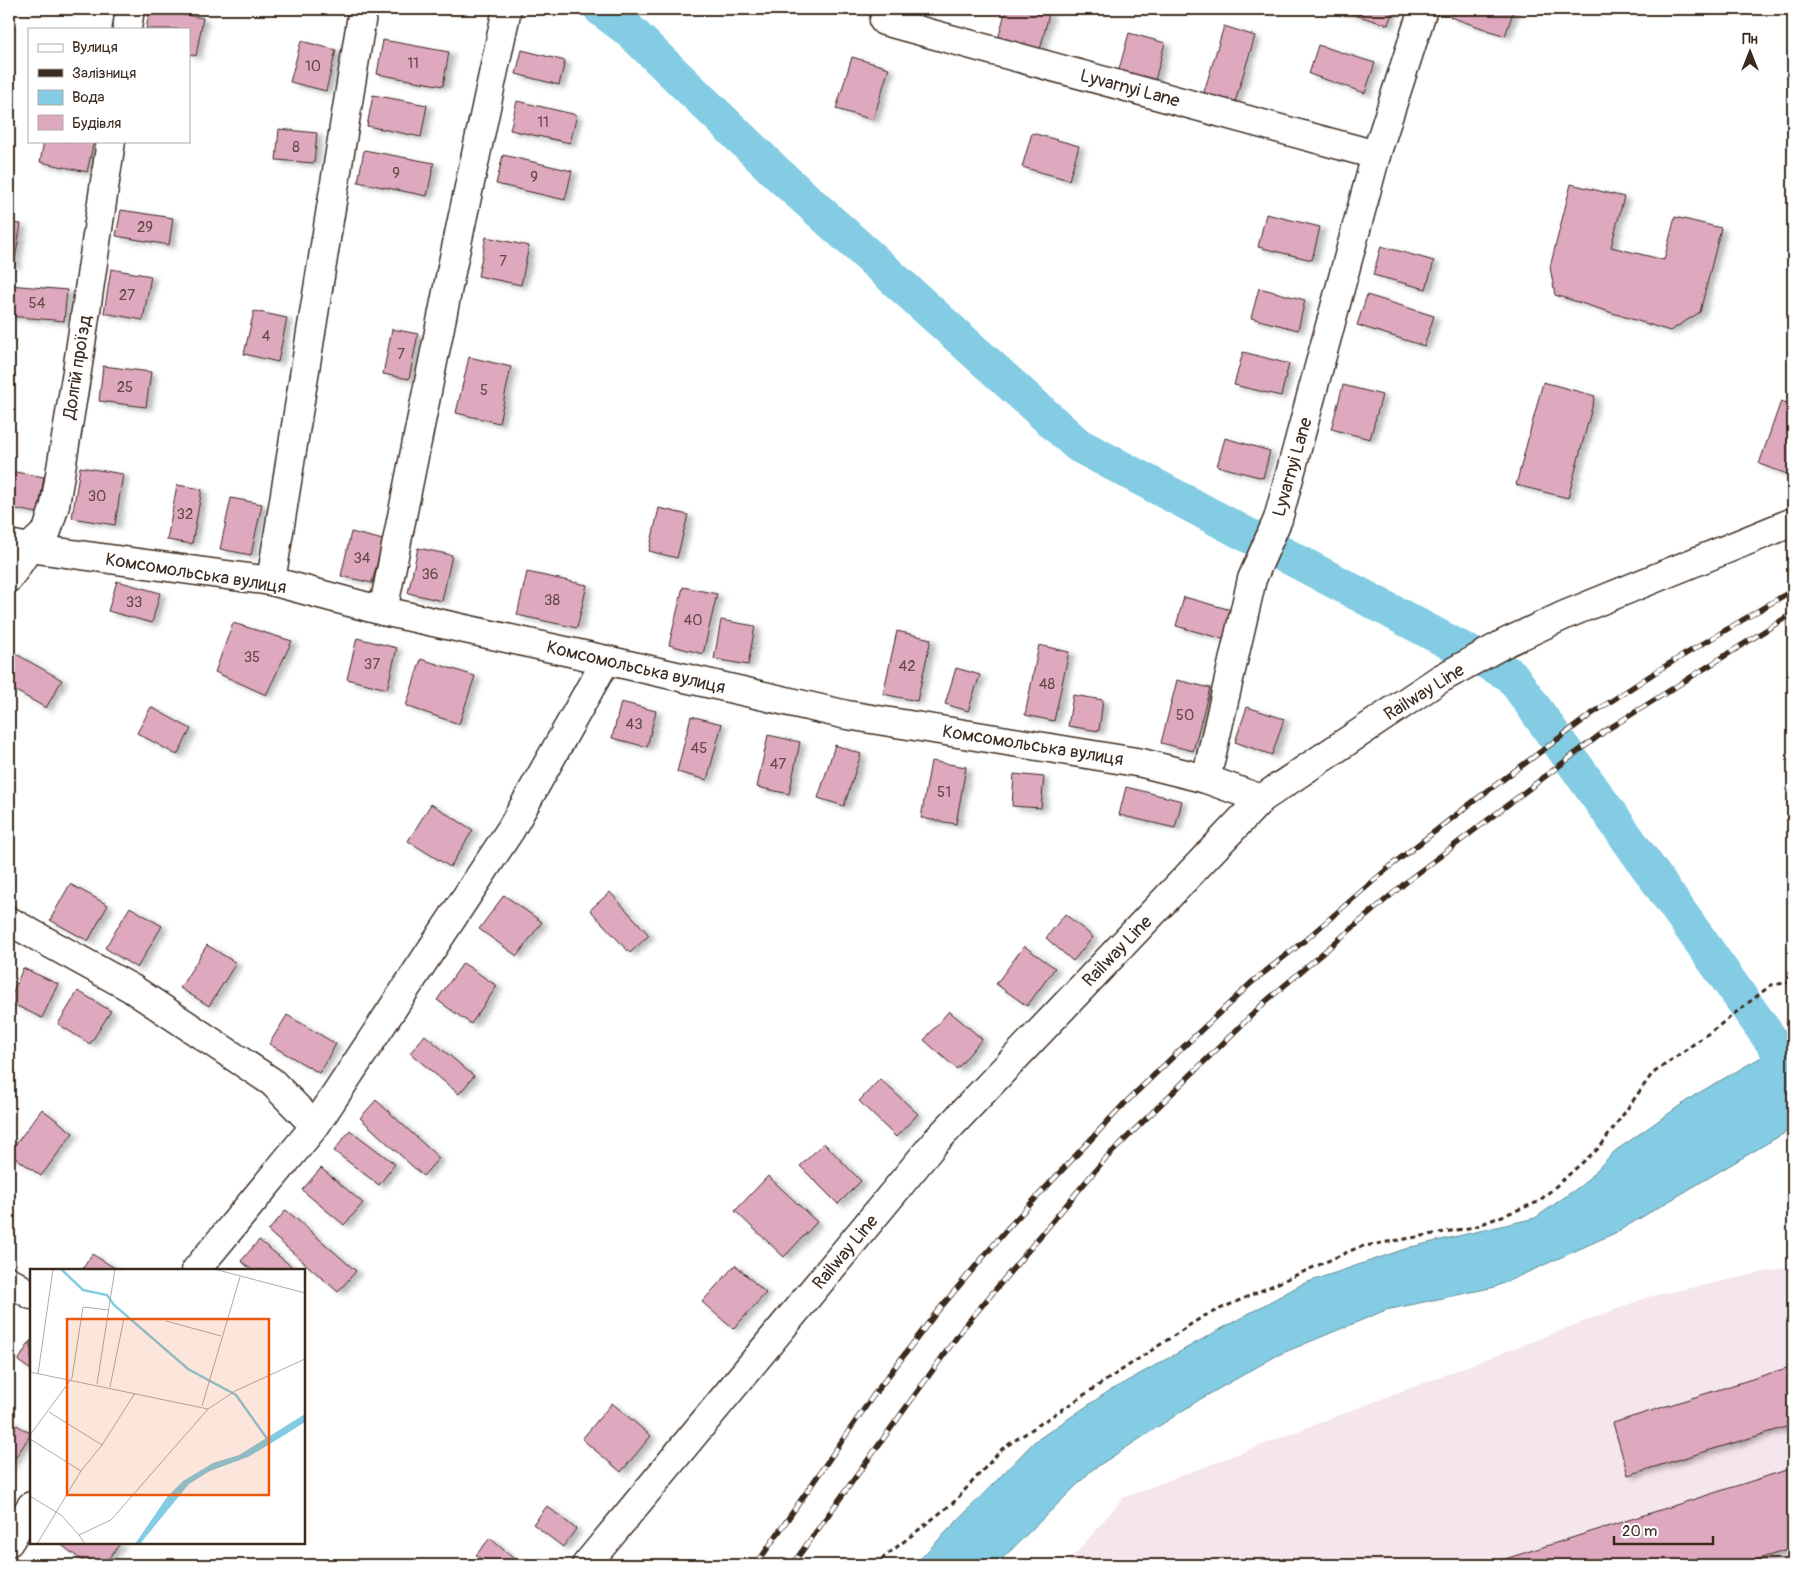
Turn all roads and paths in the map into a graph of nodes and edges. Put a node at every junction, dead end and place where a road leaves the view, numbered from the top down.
1 (130, 9) edge
2 (364, 9) edge
3 (507, 9) edge
4 (1423, 9) edge
5 (884, 21) dead end
6 (127, 28) edge
7 (111, 142) edge
8 (1376, 154) junction
9 (1793, 522) edge
10 (19, 546) edge
11 (9, 578) edge
12 (271, 581) junction
13 (383, 611) junction
14 (606, 660) junction
15 (1206, 779) junction
16 (1261, 800) junction
17 (9, 920) edge
18 (1793, 982) edge
19 (315, 1126) junction
20 (197, 1269) edge
21 (9, 1281) edge
22 (30, 1294) edge
23 (30, 1508) edge
24 (9, 1542) edge
25 (586, 1565) edge
26 (874, 1565) edge

1 - 6 street
2 - 12 street
3 - 13 street
4 - 8 street, Lyvarnyi Lane
5 - 8 street, Lyvarnyi Lane
7 - 10 street, Долгій проїзд
8 - 15 street, Lyvarnyi Lane
9 - 16 street, Railway Line
10 - 11 street, Долгій проїзд
10 - 12 street, Комсомольська вулиця
12 - 13 street, Комсомольська вулиця
13 - 14 street, Комсомольська вулиця
14 - 15 street, Комсомольська вулиця
14 - 19 street
15 - 16 street, Комсомольська вулиця
16 - 25 street, Railway Line
17 - 19 street
18 - 26 path
19 - 20 street
21 - 22 street
23 - 24 street

